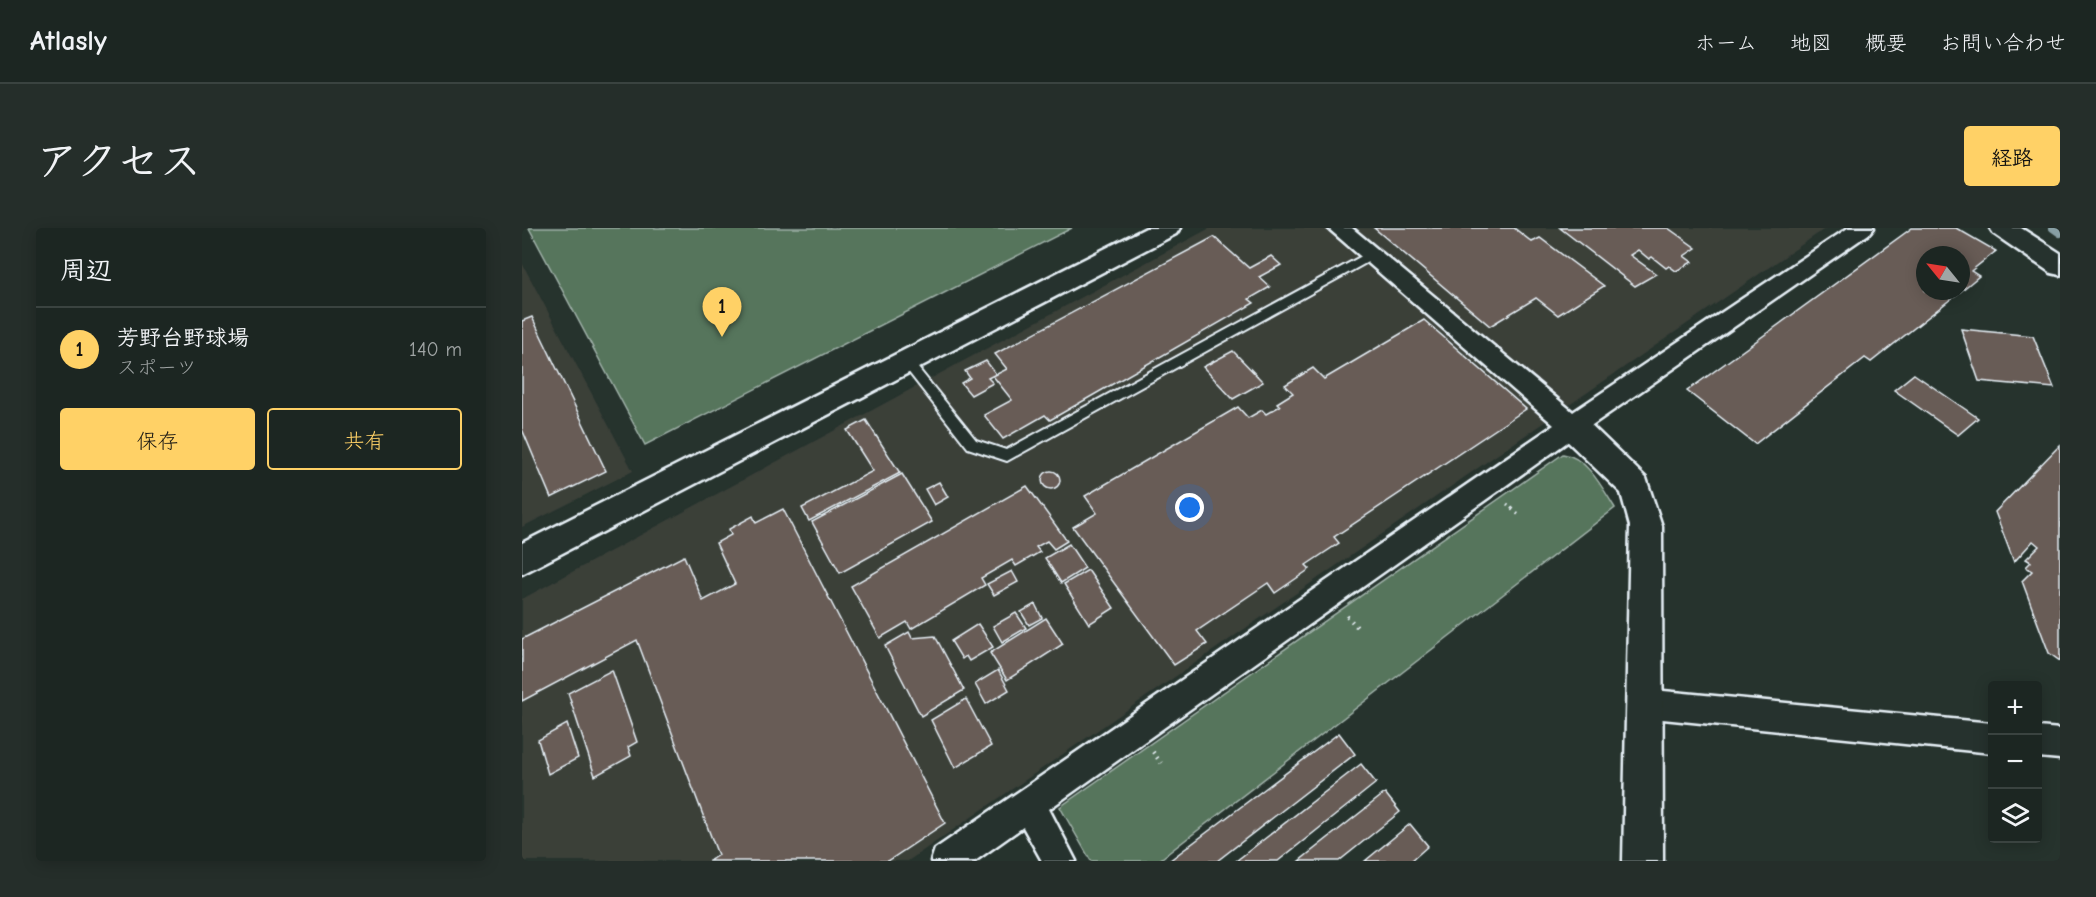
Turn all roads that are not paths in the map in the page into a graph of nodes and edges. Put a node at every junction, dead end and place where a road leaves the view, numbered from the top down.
1 (1167, 228) edge
2 (1339, 228) edge
3 (1863, 228) edge
4 (2003, 228) edge
5 (1371, 255) junction
6 (2060, 266) edge
7 (906, 361) junction
8 (1572, 426) junction
9 (522, 559) edge
10 (1643, 703) junction
11 (1988, 738) edge
12 (2042, 742) edge
13 (2060, 744) edge
14 (1029, 805) junction
15 (947, 861) edge
16 (1060, 861) edge
17 (1642, 861) edge

1 - 7 street
2 - 5 street
3 - 8 street
4 - 6 street
5 - 7 lane
5 - 8 street
7 - 9 street
8 - 10 street
8 - 14 street
10 - 11 street
10 - 17 street
12 - 13 street
14 - 15 street
14 - 16 street

